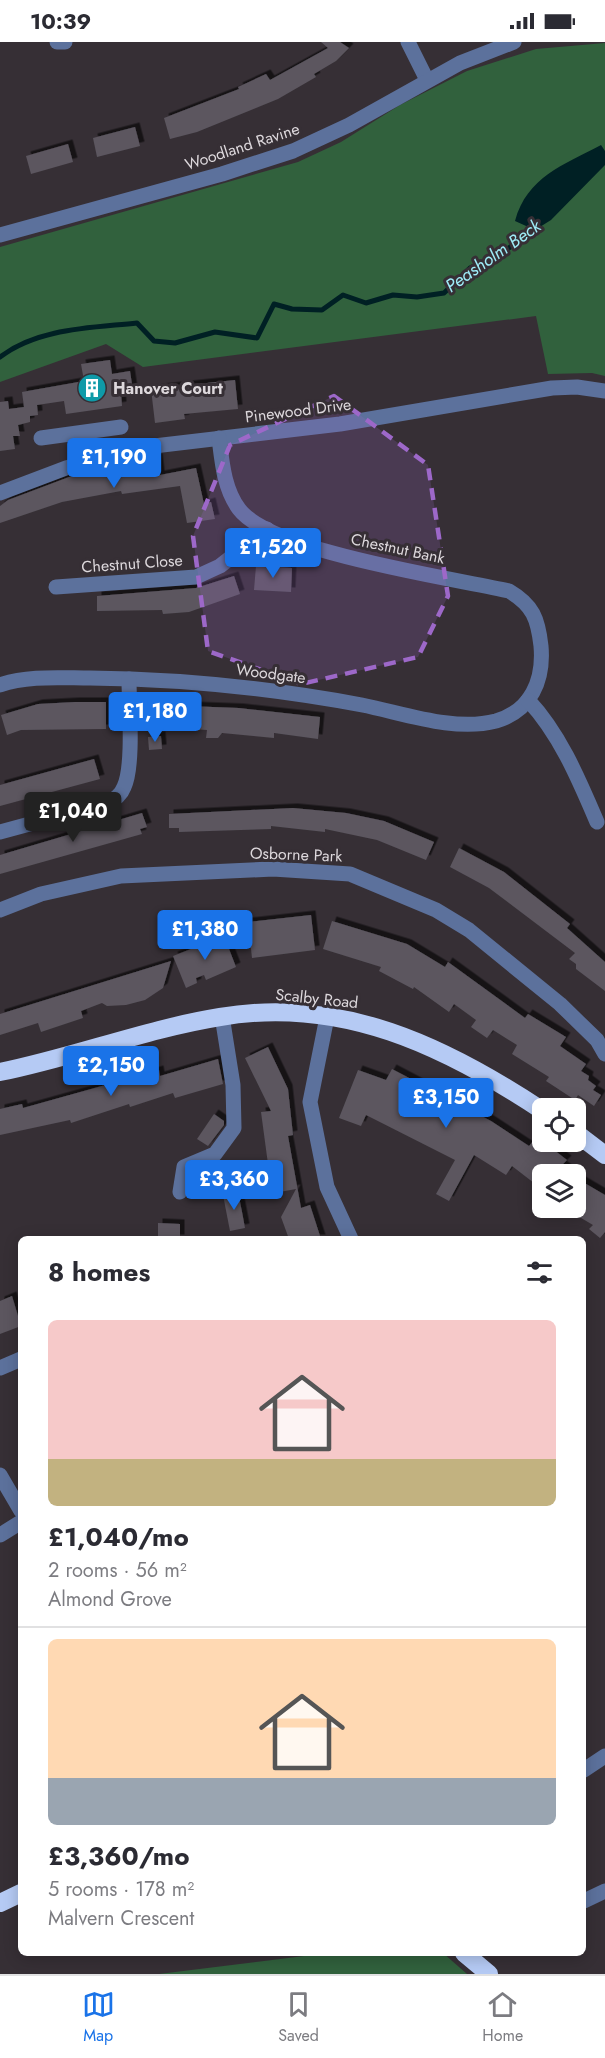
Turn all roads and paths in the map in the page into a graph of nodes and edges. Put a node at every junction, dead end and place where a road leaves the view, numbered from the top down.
1 (57, 42) edge
2 (65, 42) edge
3 (408, 42) edge
4 (514, 42) edge
5 (497, 45) edge
6 (427, 80) junction
7 (0, 235) edge
8 (605, 391) edge
9 (121, 427) dead end
10 (95, 431) junction
11 (41, 438) dead end
12 (219, 438) junction
13 (99, 459) junction
14 (0, 493) edge
15 (267, 530) junction
16 (56, 587) dead end
17 (129, 679) junction
18 (0, 685) edge
19 (528, 700) junction
20 (597, 822) dead end
21 (0, 832) edge
22 (0, 910) edge
23 (222, 1016) junction
24 (327, 1017) junction
25 (605, 1054) edge
26 (0, 1072) edge
27 (532, 1104) edge
28 (586, 1141) edge
29 (605, 1155) edge
30 (180, 1192) dead end
31 (350, 1236) edge
32 (18, 1360) edge
33 (0, 1368) edge
34 (0, 1475) edge
35 (18, 1506) edge
36 (18, 1524) edge
37 (0, 1534) edge
38 (605, 1756) edge
39 (586, 1769) edge
40 (605, 1891) edge
41 (18, 1894) edge
42 (586, 1900) edge
43 (0, 1903) edge
44 (472, 1956) edge
45 (489, 1974) edge

1 - 2 street
3 - 6 street
4 - 5 street, Woodland Ravine
5 - 6 street, Woodland Ravine
6 - 7 street, Woodland Ravine
8 - 12 street, Pinewood Drive
9 - 10 street
10 - 11 street
10 - 13 street
12 - 13 street, Pinewood Drive
12 - 15 street, Chestnut Bank
13 - 14 street, Pinewood Drive
15 - 16 street, Chestnut Close
15 - 19 street, Chestnut Bank
17 - 18 street, Woodgate
17 - 19 street, Woodgate
17 - 21 street
19 - 20 street
22 - 25 street, Osborne Park
23 - 24 highway, Scalby Road
23 - 26 highway, Scalby Road
23 - 30 street
24 - 27 highway, Scalby Road
24 - 31 street
28 - 29 highway
32 - 33 street
34 - 35 street
36 - 37 street
38 - 39 street
40 - 42 street
41 - 43 highway
44 - 45 highway

